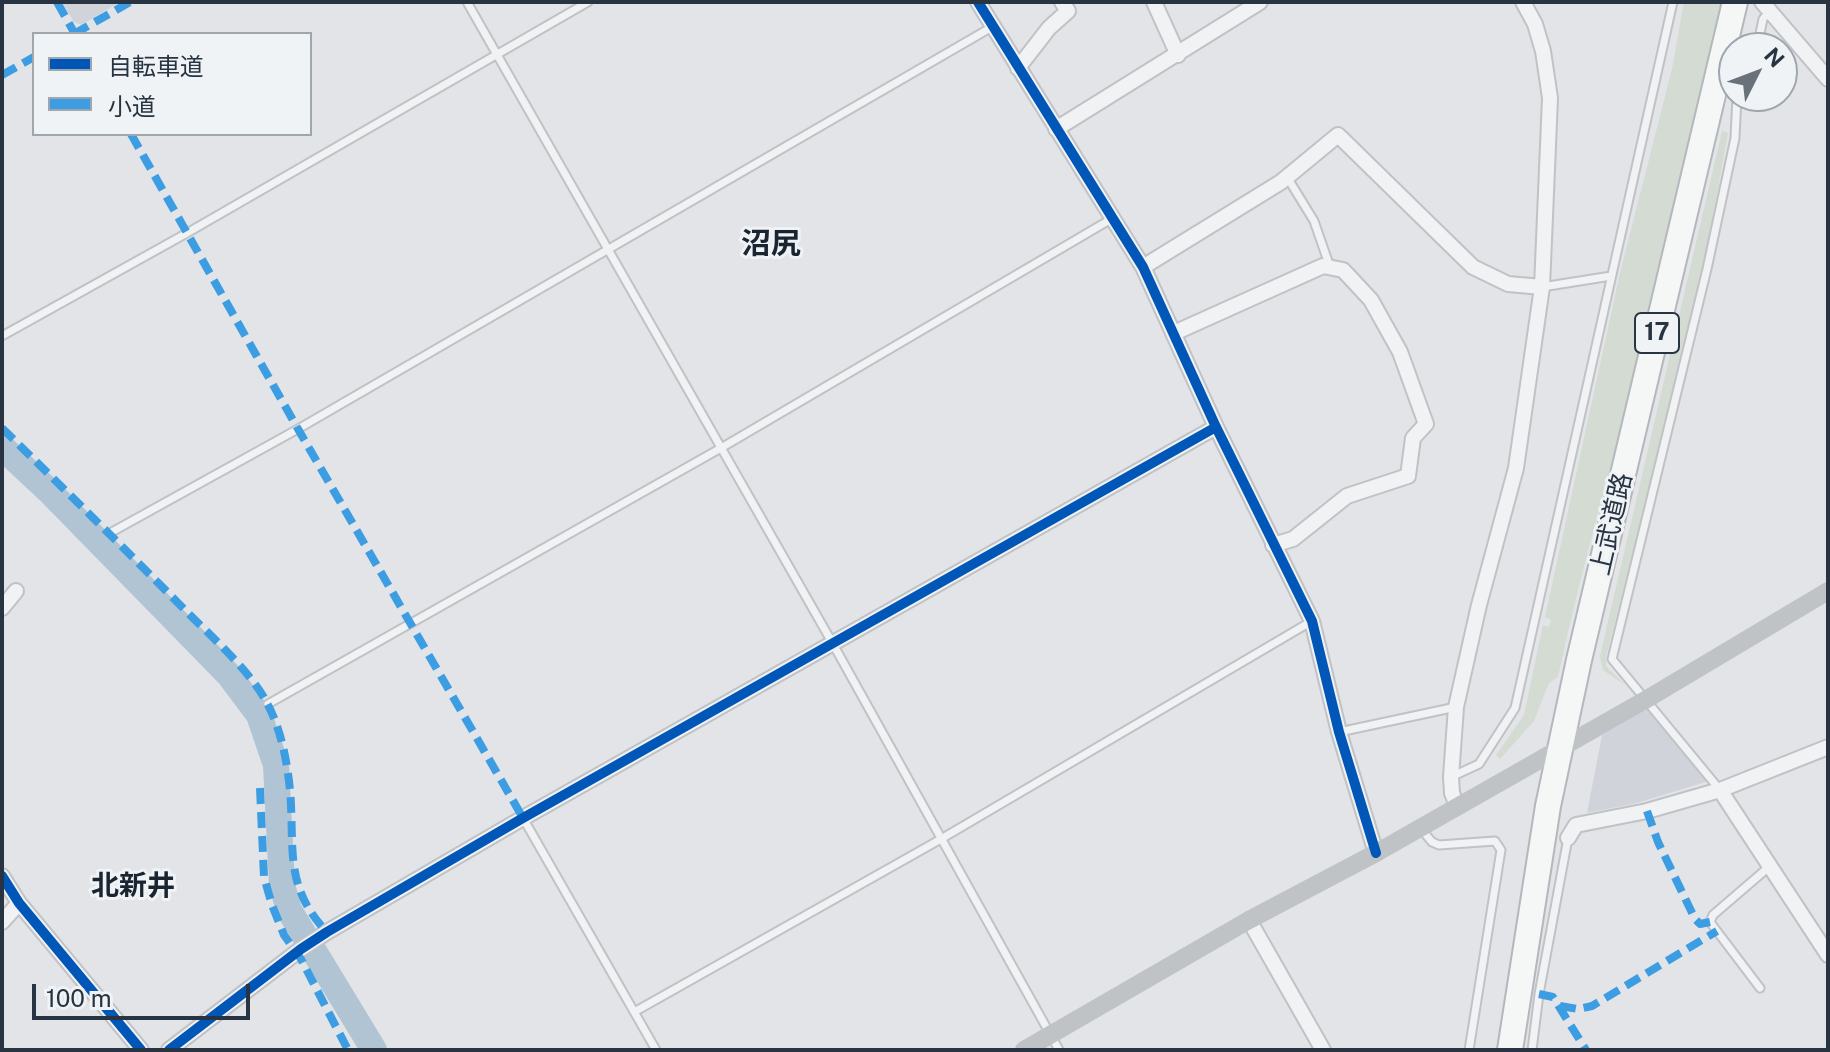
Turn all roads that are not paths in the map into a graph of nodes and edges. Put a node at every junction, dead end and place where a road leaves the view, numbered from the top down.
1 (467, 2) edge
2 (588, 2) edge
3 (978, 2) edge
4 (1062, 2) edge
5 (1154, 2) edge
6 (1260, 2) edge
7 (1523, 2) edge
8 (1673, 2) edge
9 (1734, 4) edge
10 (1766, 6) edge
11 (992, 27) junction
12 (1760, 32) edge
13 (497, 54) junction
14 (1178, 55) junction
15 (1018, 68) junction
16 (1828, 79) edge
17 (1736, 112) edge
18 (1056, 129) junction
19 (1287, 177) junction
20 (1113, 218) junction
21 (608, 250) junction
22 (1143, 267) junction
23 (1330, 267) junction
24 (1611, 276) junction
25 (1542, 287) junction
26 (1174, 333) junction
27 (2, 336) edge
28 (1216, 427) junction
29 (721, 448) junction
30 (110, 533) dead end
31 (1273, 545) junction
32 (16, 591) dead end
33 (1828, 591) edge
34 (2, 608) edge
35 (1312, 621) junction
36 (833, 644) junction
37 (1647, 699) junction
38 (268, 704) dead end
39 (1456, 707) junction
40 (1339, 732) junction
41 (1828, 747) edge
42 (1561, 748) junction
43 (1451, 777) junction
44 (1720, 790) junction
45 (1457, 806) junction
46 (523, 818) junction
47 (1421, 828) junction
48 (1568, 838) joint
49 (941, 839) junction
50 (1376, 853) junction
51 (1770, 866) junction
52 (2, 876) edge
53 (19, 903) junction
54 (1249, 920) junction
55 (2, 922) edge
56 (1828, 955) edge
57 (1760, 988) dead end
58 (636, 1011) junction
59 (1054, 1043) edge
60 (141, 1050) edge
61 (169, 1050) edge
62 (656, 1050) edge
63 (1024, 1050) edge
64 (1323, 1050) edge
65 (1469, 1050) edge
66 (1510, 1050) edge
67 (1532, 1050) edge

1 - 13 lane
2 - 13 lane
3 - 11 street
4 - 15 street
5 - 14 street
6 - 14 street
7 - 25 street
8 - 24 lane
9 - 42 highway, 上武道路 / 17
10 - 12 lane
10 - 16 street
11 - 15 street
11 - 21 lane
13 - 21 lane
13 - 27 lane
14 - 18 street
15 - 18 street
17 - 37 lane
18 - 20 street
19 - 22 street
19 - 23 lane
19 - 25 street
20 - 22 street
20 - 29 lane
21 - 29 lane
21 - 30 lane
22 - 26 street
23 - 26 street
23 - 31 street
24 - 25 lane
24 - 43 lane
25 - 39 street
26 - 28 street
28 - 31 street
28 - 36 street
29 - 36 lane
29 - 38 lane
31 - 35 street
32 - 34 street
33 - 37 street
35 - 40 street
35 - 49 lane
36 - 46 street
36 - 49 lane
37 - 42 street
37 - 44 lane
39 - 40 lane
39 - 43 street
40 - 50 street
41 - 44 street
42 - 45 street
42 - 66 highway, 上武道路 / 17
43 - 45 street
44 - 48 street
44 - 51 street
45 - 47 street
46 - 58 lane
46 - 61 street
47 - 50 street
47 - 65 lane
48 - 67 lane
49 - 58 lane
49 - 59 lane
50 - 54 street
51 - 56 street
51 - 57 lane
52 - 53 street
53 - 55 street
53 - 60 street
54 - 59 street
54 - 64 street
58 - 62 lane
59 - 63 street

